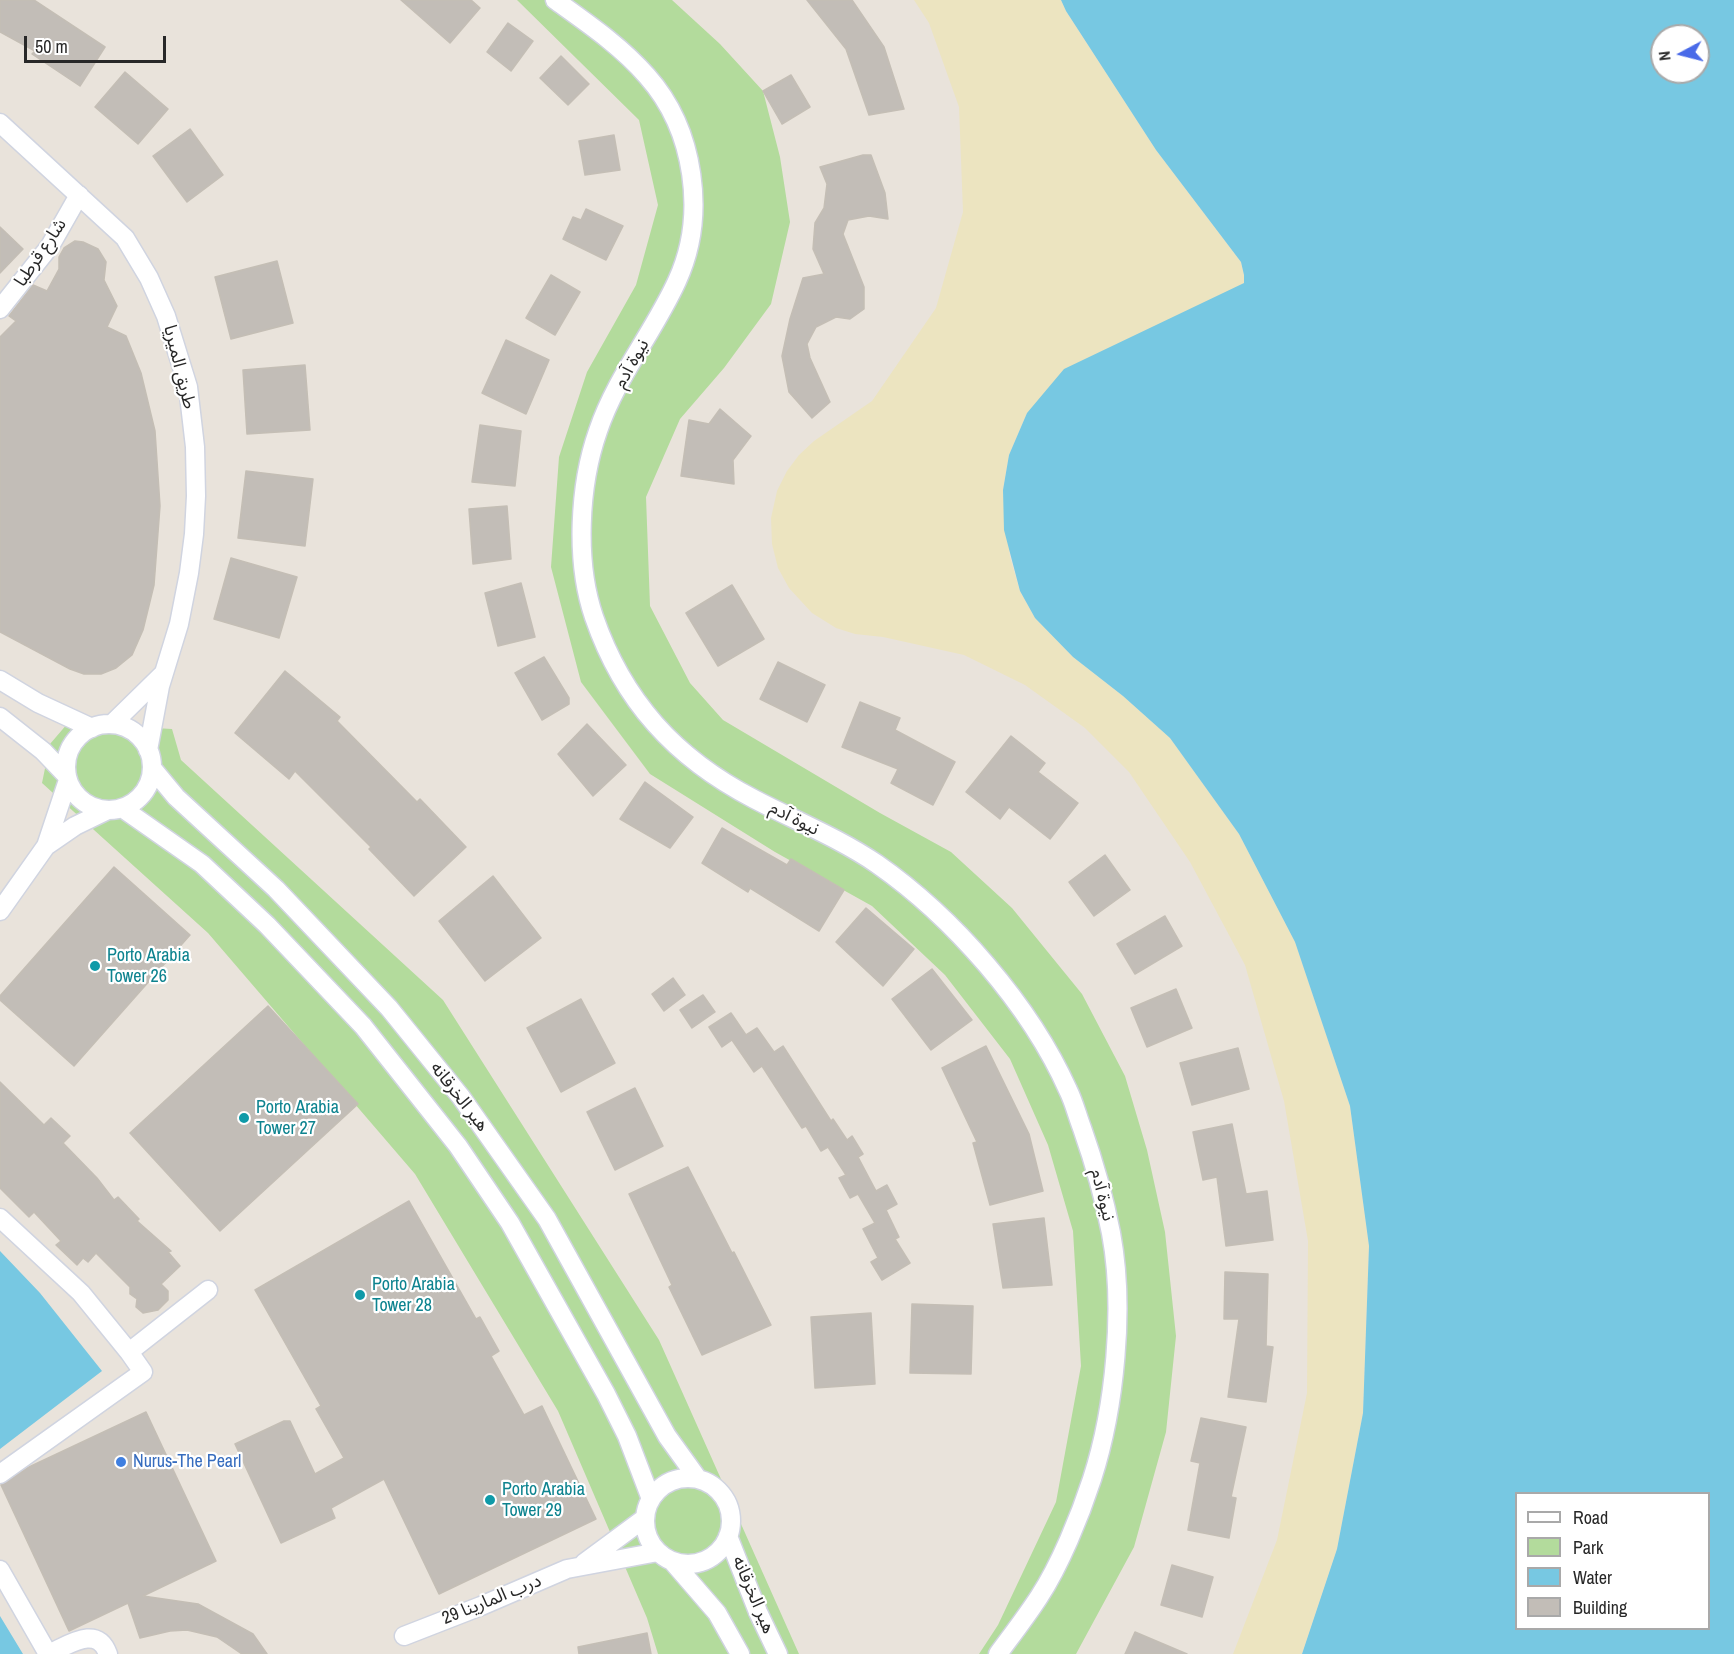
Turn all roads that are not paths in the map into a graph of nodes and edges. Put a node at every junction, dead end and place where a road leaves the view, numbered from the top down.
1 (555, 0) edge
2 (0, 123) edge
3 (79, 195) junction
4 (0, 309) edge
5 (164, 673) junction
6 (0, 680) edge
7 (0, 717) edge
8 (112, 724) junction
9 (92, 728) junction
10 (148, 750) junction
11 (152, 768) junction
12 (68, 778) junction
13 (115, 809) junction
14 (46, 846) junction
15 (0, 911) edge
16 (0, 1218) edge
17 (208, 1290) dead end
18 (129, 1352) junction
19 (0, 1474) edge
20 (698, 1479) junction
21 (651, 1499) junction
22 (645, 1518) junction
23 (728, 1536) junction
24 (665, 1557) junction
25 (581, 1566) junction
26 (0, 1570) edge
27 (404, 1636) dead end
28 (48, 1654) edge
29 (108, 1654) edge
30 (740, 1654) edge
31 (778, 1654) edge
32 (998, 1654) edge

1 - 32 street, نيوة آدم
2 - 3 street, طريق الميريا
3 - 4 street, شارع قرطبا
3 - 5 street, طريق الميريا
5 - 8 street, طريق الميريا
5 - 10 street, طريق الميريا
6 - 9 street
7 - 12 street
8 - 9 street
8 - 10 street
9 - 12 street
10 - 11 street
11 - 13 street
11 - 20 street, هير الخرقانه
12 - 13 street
12 - 14 street
13 - 14 street
13 - 21 street, هير الخرقانه
14 - 15 street
16 - 18 street
17 - 18 street
18 - 19 street
20 - 21 street
20 - 23 street
21 - 22 street
22 - 24 street
22 - 25 street, درب المارينا 29
23 - 24 street
23 - 31 street, هير الخرقانه
24 - 25 street, درب المارينا 29
24 - 30 street, هير الخرقانه
25 - 27 street, درب المارينا 29
26 - 28 street
28 - 29 street

